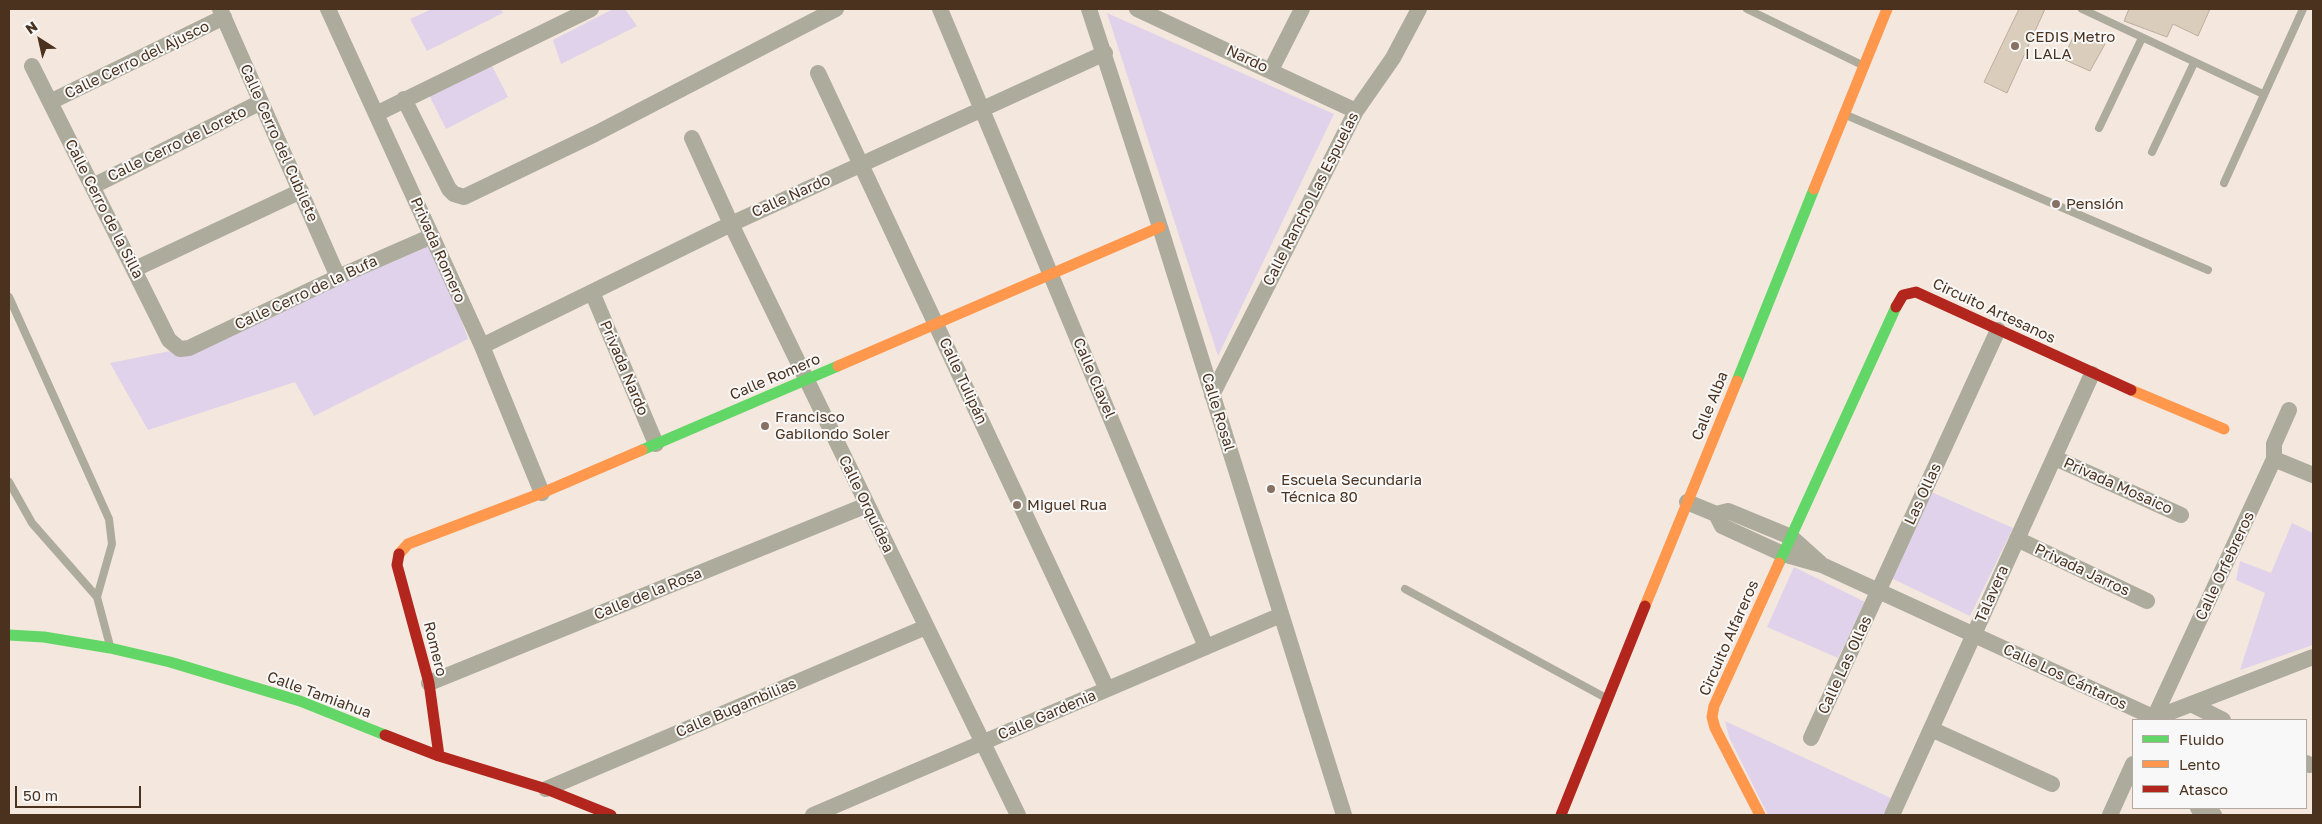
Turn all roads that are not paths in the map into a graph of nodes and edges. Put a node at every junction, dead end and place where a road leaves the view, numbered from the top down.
1 (328, 9) edge
2 (591, 9) edge
3 (836, 9) edge
4 (940, 9) edge
5 (1089, 9) edge
6 (1137, 9) edge
7 (1302, 9) edge
8 (1419, 9) edge
9 (1747, 9) edge
10 (1887, 9) edge
11 (2082, 9) edge
12 (2303, 9) edge
13 (222, 13) edge
14 (2142, 38) junction
15 (1105, 53) junction
16 (2194, 63) junction
17 (32, 66) dead end
18 (1864, 66) junction
19 (1271, 70) junction
20 (818, 73) dead end
21 (2263, 94) junction
22 (404, 100) junction
23 (50, 102) junction
24 (261, 102) junction
25 (982, 110) junction
26 (1356, 111) junction
27 (376, 114) junction
28 (1844, 114) junction
29 (2099, 128) dead end
30 (692, 138) dead end
31 (2152, 152) dead end
32 (862, 164) junction
33 (2224, 183) dead end
34 (92, 186) junction
35 (301, 191) junction
36 (731, 224) junction
37 (1160, 227) junction
38 (432, 236) junction
39 (135, 269) junction
40 (2208, 270) dead end
41 (1050, 275) junction
42 (338, 276) junction
43 (592, 292) junction
44 (9, 297) edge
45 (936, 324) junction
46 (1998, 330) junction
47 (482, 346) junction
48 (180, 349) joint
49 (2092, 374) junction
50 (806, 380) junction
51 (1212, 395) junction
52 (2289, 410) dead end
53 (2224, 429) dead end
54 (656, 444) junction
55 (2055, 458) junction
56 (2274, 459) junction
57 (2313, 475) edge
58 (9, 482) edge
59 (542, 493) junction
60 (1688, 502) junction
61 (867, 505) junction
62 (1716, 514) junction
63 (2181, 515) dead end
64 (1791, 536) junction
65 (2017, 539) junction
66 (400, 551) joint
67 (1783, 554) junction
68 (1822, 565) junction
69 (1405, 588) dead end
70 (1879, 591) junction
71 (97, 597) junction
72 (2147, 601) dead end
73 (1281, 615) junction
74 (926, 627) junction
75 (9, 635) edge
76 (1974, 635) junction
77 (1206, 647) junction
78 (110, 648) junction
79 (2313, 656) edge
80 (429, 683) junction
81 (1107, 689) junction
82 (1608, 699) junction
83 (2191, 704) junction
84 (2154, 719) edge
85 (2221, 719) edge
86 (1931, 729) junction
87 (1811, 738) dead end
88 (982, 743) junction
89 (439, 756) junction
90 (2132, 772) edge
91 (2052, 784) dead end
92 (546, 789) junction
93 (2200, 809) edge
94 (611, 815) edge
95 (813, 815) edge
96 (1018, 815) edge
97 (1344, 815) edge
98 (1561, 815) edge
99 (1760, 815) edge
100 (1892, 815) edge
101 (2110, 815) edge
102 (2214, 815) edge

1 - 27 street, Privada Romero
2 - 22 street
3 - 22 street
4 - 25 street, Calle Clavel
5 - 15 street, Calle Rosal
6 - 19 street, Nardo
7 - 19 street
8 - 26 street, Calle Rancho Las Espuelas
9 - 18 lane
10 - 18 street, Calle Alba
11 - 14 lane
12 - 21 lane
13 - 23 street, Calle Cerro del Ajusco
13 - 24 street, Calle Cerro del Cubilete
14 - 16 lane
14 - 29 lane
15 - 25 street, Calle Nardo
15 - 37 street, Calle Rosal
16 - 21 lane
16 - 31 lane
17 - 23 street, Calle Cerro de la Silla
18 - 28 street, Calle Alba
19 - 26 street, Nardo
20 - 32 street, Calle Tulipán
21 - 33 lane
22 - 27 street
23 - 34 street, Calle Cerro de la Silla
24 - 34 street, Calle Cerro de Loreto
24 - 35 street, Calle Cerro del Cubilete
25 - 32 street, Calle Nardo
25 - 41 street, Calle Clavel
26 - 51 street, Calle Rancho Las Espuelas
27 - 38 street, Privada Romero
28 - 40 lane
28 - 60 street, Calle Alba
30 - 36 street, Calle Orquídea
32 - 36 street, Calle Nardo
32 - 45 street, Calle Tulipán
34 - 39 street, Calle Cerro de la Silla
35 - 39 street
35 - 42 street, Calle Cerro del Cubilete
36 - 43 street, Calle Nardo
36 - 50 street, Calle Orquídea
37 - 41 street, Calle Romero
37 - 51 street, Calle Rosal
38 - 42 street, Calle Cerro de la Bufa
38 - 47 street, Privada Romero
39 - 48 street, Calle Cerro de la Silla
41 - 45 street, Calle Romero
41 - 77 street, Calle Clavel
42 - 48 street, Calle Cerro de la Bufa
43 - 47 street, Calle Nardo
43 - 54 street, Privada Nardo
44 - 71 lane
45 - 50 street, Calle Romero
45 - 81 street, Calle Tulipán
46 - 49 street, Circuito Artesanos
46 - 64 street, Circuito Artesanos
46 - 70 street, Las Ollas
47 - 59 street, Privada Romero
49 - 53 street, Circuito Artesanos
49 - 55 street, Talavera
50 - 54 street, Calle Romero
50 - 61 street, Calle Orquídea
51 - 73 street, Calle Rosal
52 - 56 street, Calle Orfebreros
54 - 59 street, Calle Romero
55 - 63 street, Privada Mosaico
55 - 65 street, Talavera
56 - 57 street
56 - 84 street, Calle Orfebreros
58 - 71 lane
59 - 66 street, Calle Romero
60 - 62 street, Calle Los Cántaros
60 - 82 street, Calle Alba
61 - 74 street, Calle Orquídea
61 - 80 street, Calle de la Rosa
62 - 64 street, Calle Los Cántaros
62 - 67 street, Calle Los Cántaros
64 - 67 street, Circuito Artesanos
64 - 68 street, Calle Los Cántaros
65 - 72 street, Privada Jarros
65 - 76 street, Talavera
66 - 80 street, Romero
67 - 68 street, Calle Los Cántaros
67 - 99 street, Circuito Alfareros
68 - 70 street, Calle Los Cántaros
69 - 82 lane
70 - 76 street, Calle Los Cántaros
70 - 87 street, Calle Las Ollas
71 - 78 lane
73 - 77 street, Calle Gardenia
73 - 97 street, Calle Rosal
74 - 88 street, Calle Orquídea
74 - 92 street, Calle Bugambilias
75 - 78 street, Calle Tamiahua
76 - 84 street, Calle Los Cántaros
76 - 86 street, Talavera
77 - 81 street, Calle Gardenia
78 - 89 street, Calle Tamiahua
79 - 83 street
80 - 89 street, Romero
81 - 88 street, Calle Gardenia
82 - 98 street, Calle Alba
83 - 84 street
83 - 85 street
86 - 91 street
86 - 100 street, Talavera
88 - 95 street, Calle Gardenia
88 - 96 street, Calle Orquídea
89 - 92 street, Calle Tamiahua
90 - 101 street
92 - 94 street, Calle Tamiahua
93 - 102 street

